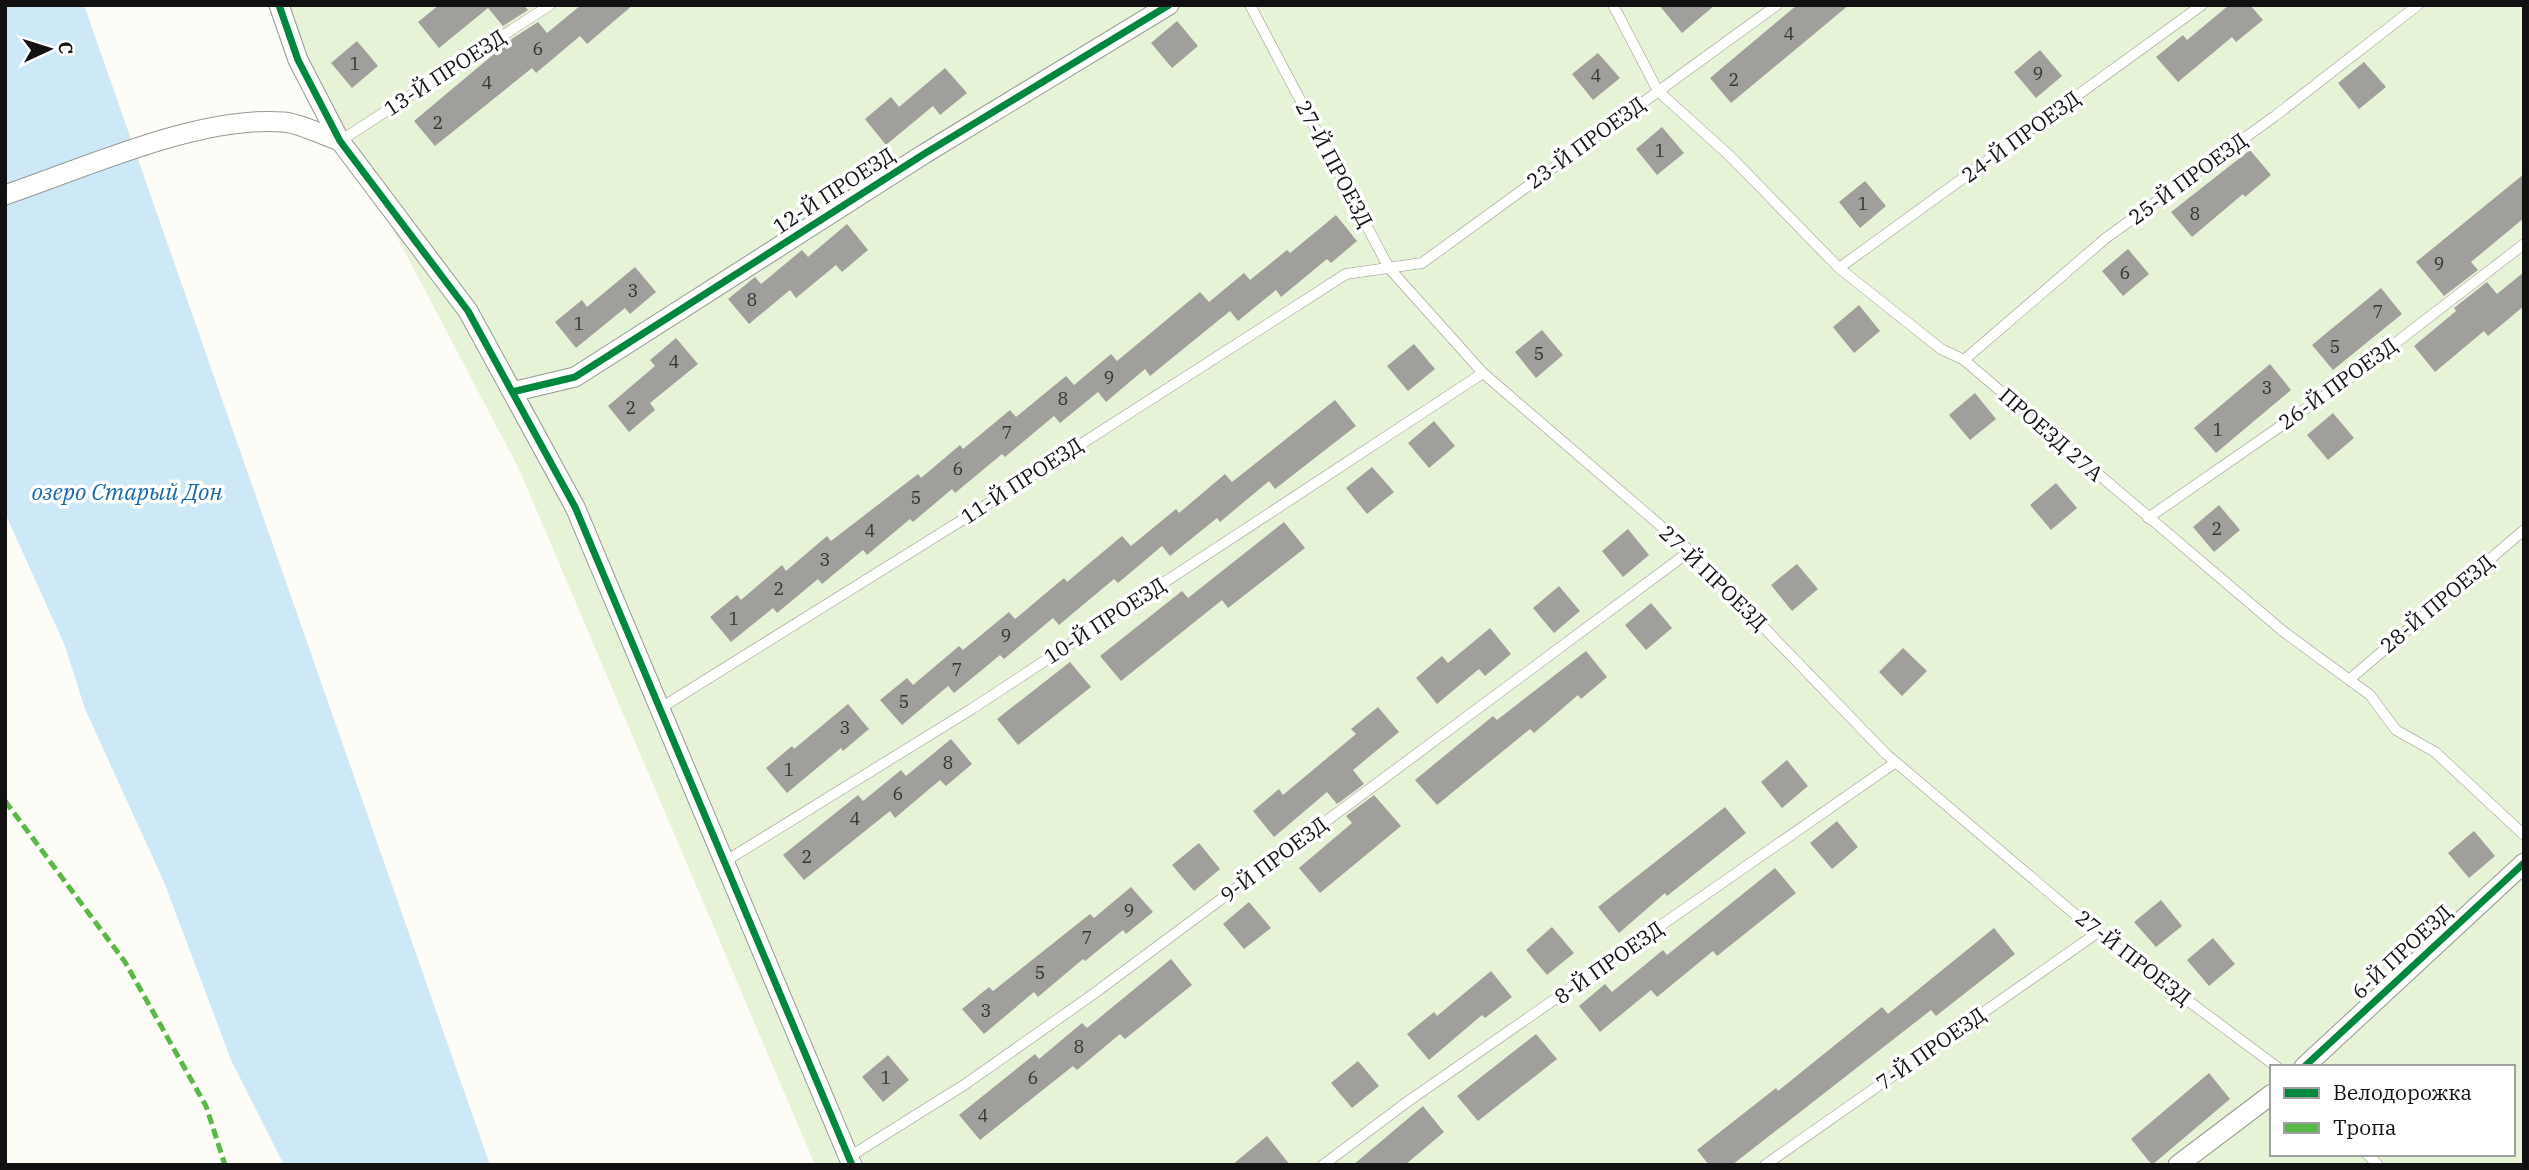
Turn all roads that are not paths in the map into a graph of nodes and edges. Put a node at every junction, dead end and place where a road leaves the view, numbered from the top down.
1 (279, 5) edge
2 (551, 5) edge
3 (1169, 5) edge
4 (1250, 5) edge
5 (1613, 5) edge
6 (1777, 5) edge
7 (2202, 5) edge
8 (2418, 5) edge
9 (1658, 90) junction
10 (340, 141) junction
11 (5, 195) edge
12 (2524, 244) edge
13 (1389, 268) junction
14 (1839, 268) junction
15 (1964, 360) junction
16 (1483, 373) junction
17 (512, 392) junction
18 (2148, 518) junction
19 (2524, 530) edge
20 (1690, 551) junction
21 (2350, 679) junction
22 (659, 709) junction
23 (1896, 762) junction
24 (2524, 835) edge
25 (723, 863) junction
26 (2524, 863) edge
27 (2097, 933) junction
28 (2274, 1065) edge
29 (2306, 1065) edge
30 (2270, 1096) edge
31 (851, 1161) edge
32 (1323, 1165) edge
33 (1765, 1165) edge
34 (2178, 1165) edge

1 - 10 street
2 - 10 lane, 13-Й ПРОЕЗД
3 - 17 street, 12-Й ПРОЕЗД
4 - 13 lane, 27-Й ПРОЕЗД
5 - 9 lane, ПРОЕЗД 27А
6 - 9 lane, 23-Й ПРОЕЗД
7 - 14 lane, 24-Й ПРОЕЗД
8 - 15 lane, 25-Й ПРОЕЗД
9 - 13 lane, 23-Й ПРОЕЗД
9 - 14 lane, ПРОЕЗД 27А
10 - 11 street
10 - 17 street
12 - 18 lane, 26-Й ПРОЕЗД
13 - 16 lane, 27-Й ПРОЕЗД
13 - 22 lane, 11-Й ПРОЕЗД
14 - 15 lane, ПРОЕЗД 27А
15 - 18 lane, ПРОЕЗД 27А
16 - 20 lane, 27-Й ПРОЕЗД
16 - 25 lane, 10-Й ПРОЕЗД
17 - 22 street
18 - 21 lane, ПРОЕЗД 27А
19 - 21 lane, 28-Й ПРОЕЗД
20 - 23 lane, 27-Й ПРОЕЗД
20 - 31 lane, 9-Й ПРОЕЗД
21 - 24 lane, ПРОЕЗД 27А
22 - 25 street
23 - 27 lane, 27-Й ПРОЕЗД
23 - 32 lane, 8-Й ПРОЕЗД
25 - 31 street
26 - 29 street, 6-Й ПРОЕЗД
27 - 28 lane, 27-Й ПРОЕЗД
27 - 33 lane, 7-Й ПРОЕЗД
30 - 34 street

